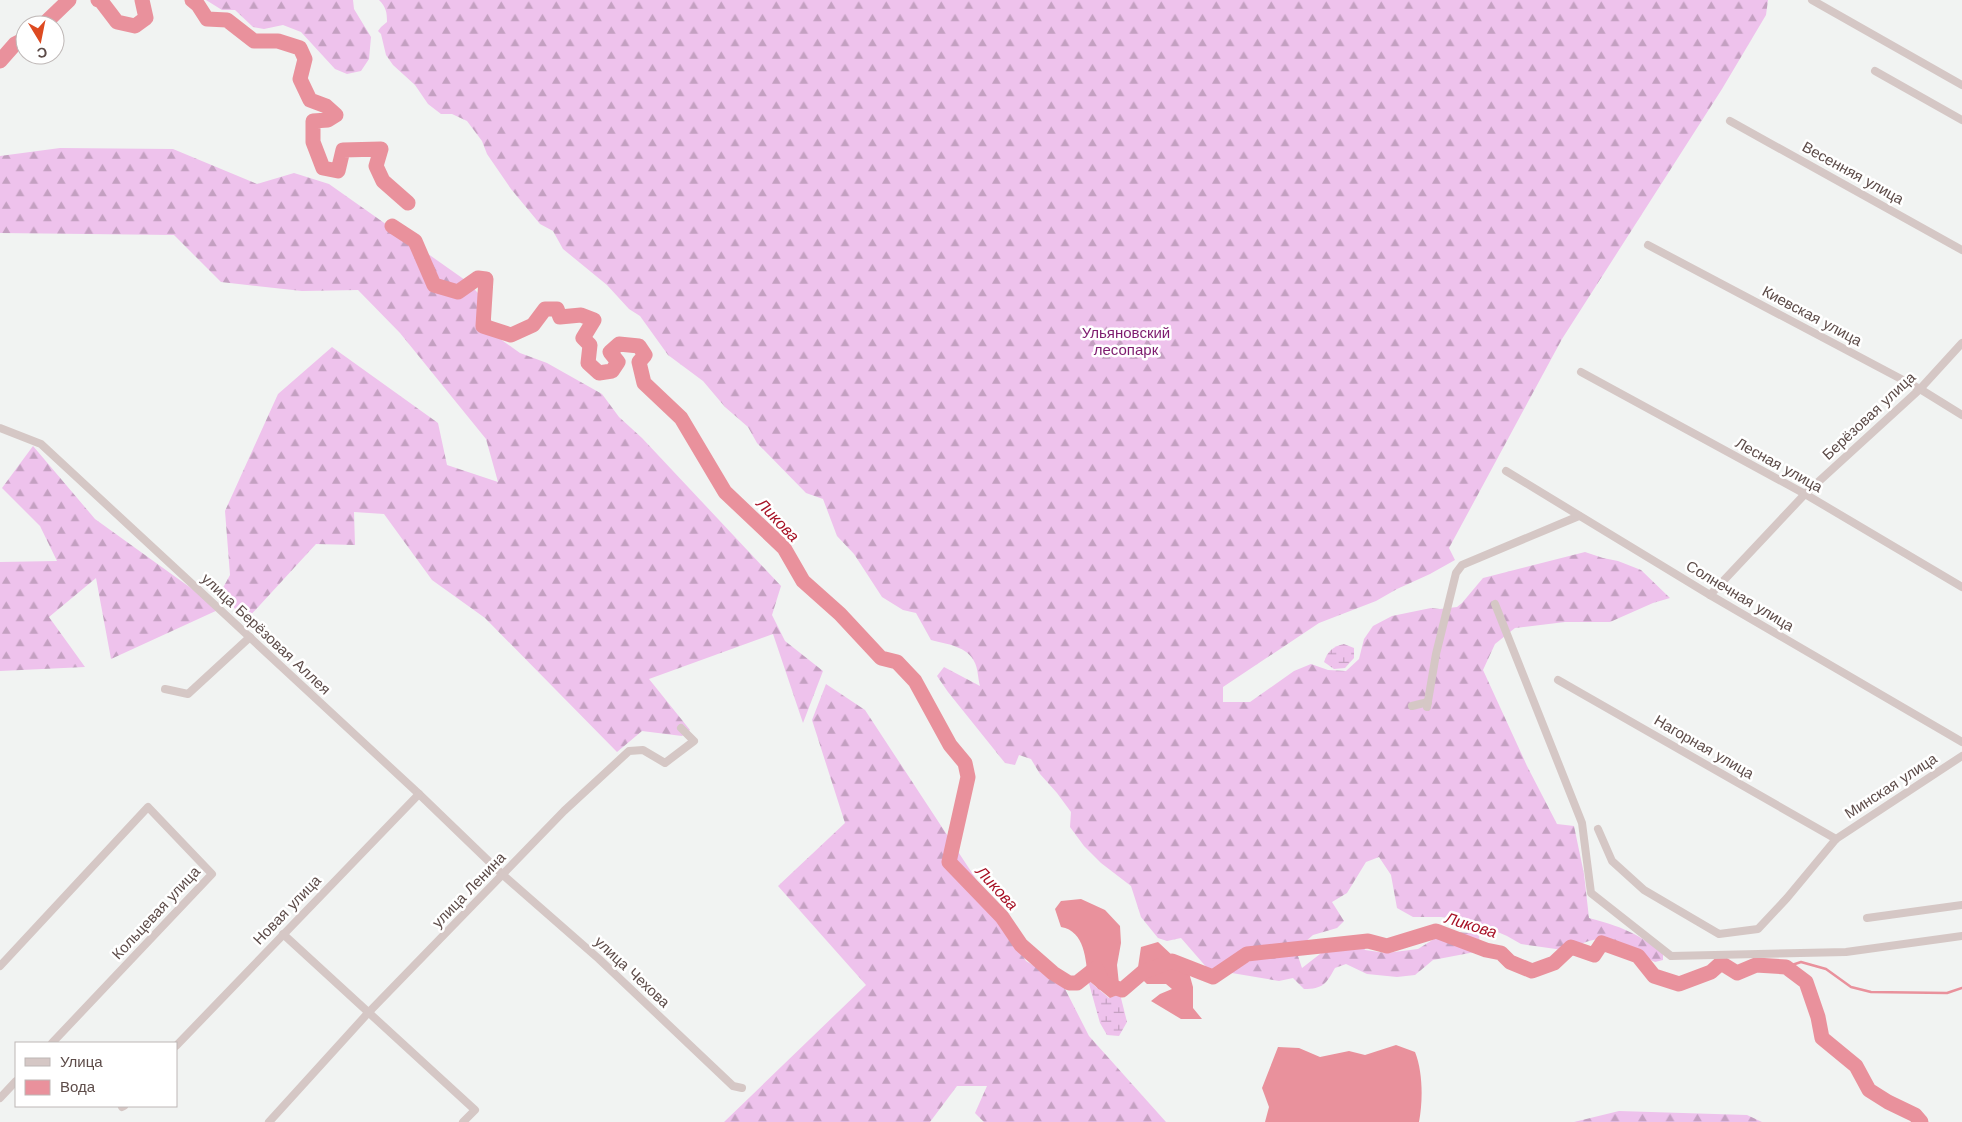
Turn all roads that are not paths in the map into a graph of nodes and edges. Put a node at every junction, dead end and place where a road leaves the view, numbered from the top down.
1 (1812, 0) edge
2 (1875, 71) dead end
3 (1962, 85) edge
4 (1962, 120) edge
5 (1730, 121) dead end
6 (1648, 245) dead end
7 (1962, 250) edge
8 (1962, 343) edge
9 (1581, 372) dead end
10 (1920, 389) junction
11 (1962, 415) edge
12 (0, 428) edge
13 (1506, 471) dead end
14 (1805, 494) junction
15 (1579, 516) junction
16 (1962, 587) edge
17 (1710, 595) junction
18 (1495, 604) dead end
19 (250, 637) junction
20 (1558, 680) dead end
21 (165, 688) dead end
22 (1412, 706) dead end
23 (681, 728) dead end
24 (1962, 742) edge
25 (1962, 756) edge
26 (419, 794) junction
27 (1598, 829) dead end
28 (1836, 839) junction
29 (503, 875) junction
30 (1962, 905) edge
31 (1867, 918) dead end
32 (283, 934) junction
33 (1962, 936) edge
34 (0, 966) edge
35 (368, 1013) junction
36 (53, 1042) edge
37 (178, 1044) edge
38 (15, 1082) edge
39 (742, 1088) dead end
40 (0, 1098) edge
41 (269, 1122) edge
42 (463, 1122) edge

1 - 3 street
2 - 4 street
5 - 7 street, Весенняя улица
6 - 10 street, Киевская улица
8 - 10 street, Берёзовая улица
9 - 14 street, Лесная улица
10 - 11 street, Киевская улица
10 - 14 street, Берёзовая улица
12 - 19 street, улица Берёзовая Аллея
13 - 15 street, Солнечная улица
14 - 16 street, Лесная улица
14 - 17 street, Берёзовая улица
15 - 17 street, Солнечная улица
15 - 22 street
17 - 24 street, Солнечная улица
18 - 33 street
19 - 21 street
19 - 26 street, улица Берёзовая Аллея
20 - 28 street, Нагорная улица
23 - 29 street, улица Ленина
25 - 28 street, Минская улица
26 - 29 street, улица Берёзовая Аллея
26 - 32 street, Новая улица
27 - 28 street, Минская улица
29 - 35 street, улица Ленина
29 - 39 street, улица Чехова
30 - 31 street
32 - 35 street
32 - 37 street, Новая улица
34 - 36 street, Кольцевая улица
35 - 41 street, улица Ленина
35 - 42 street
38 - 40 street

